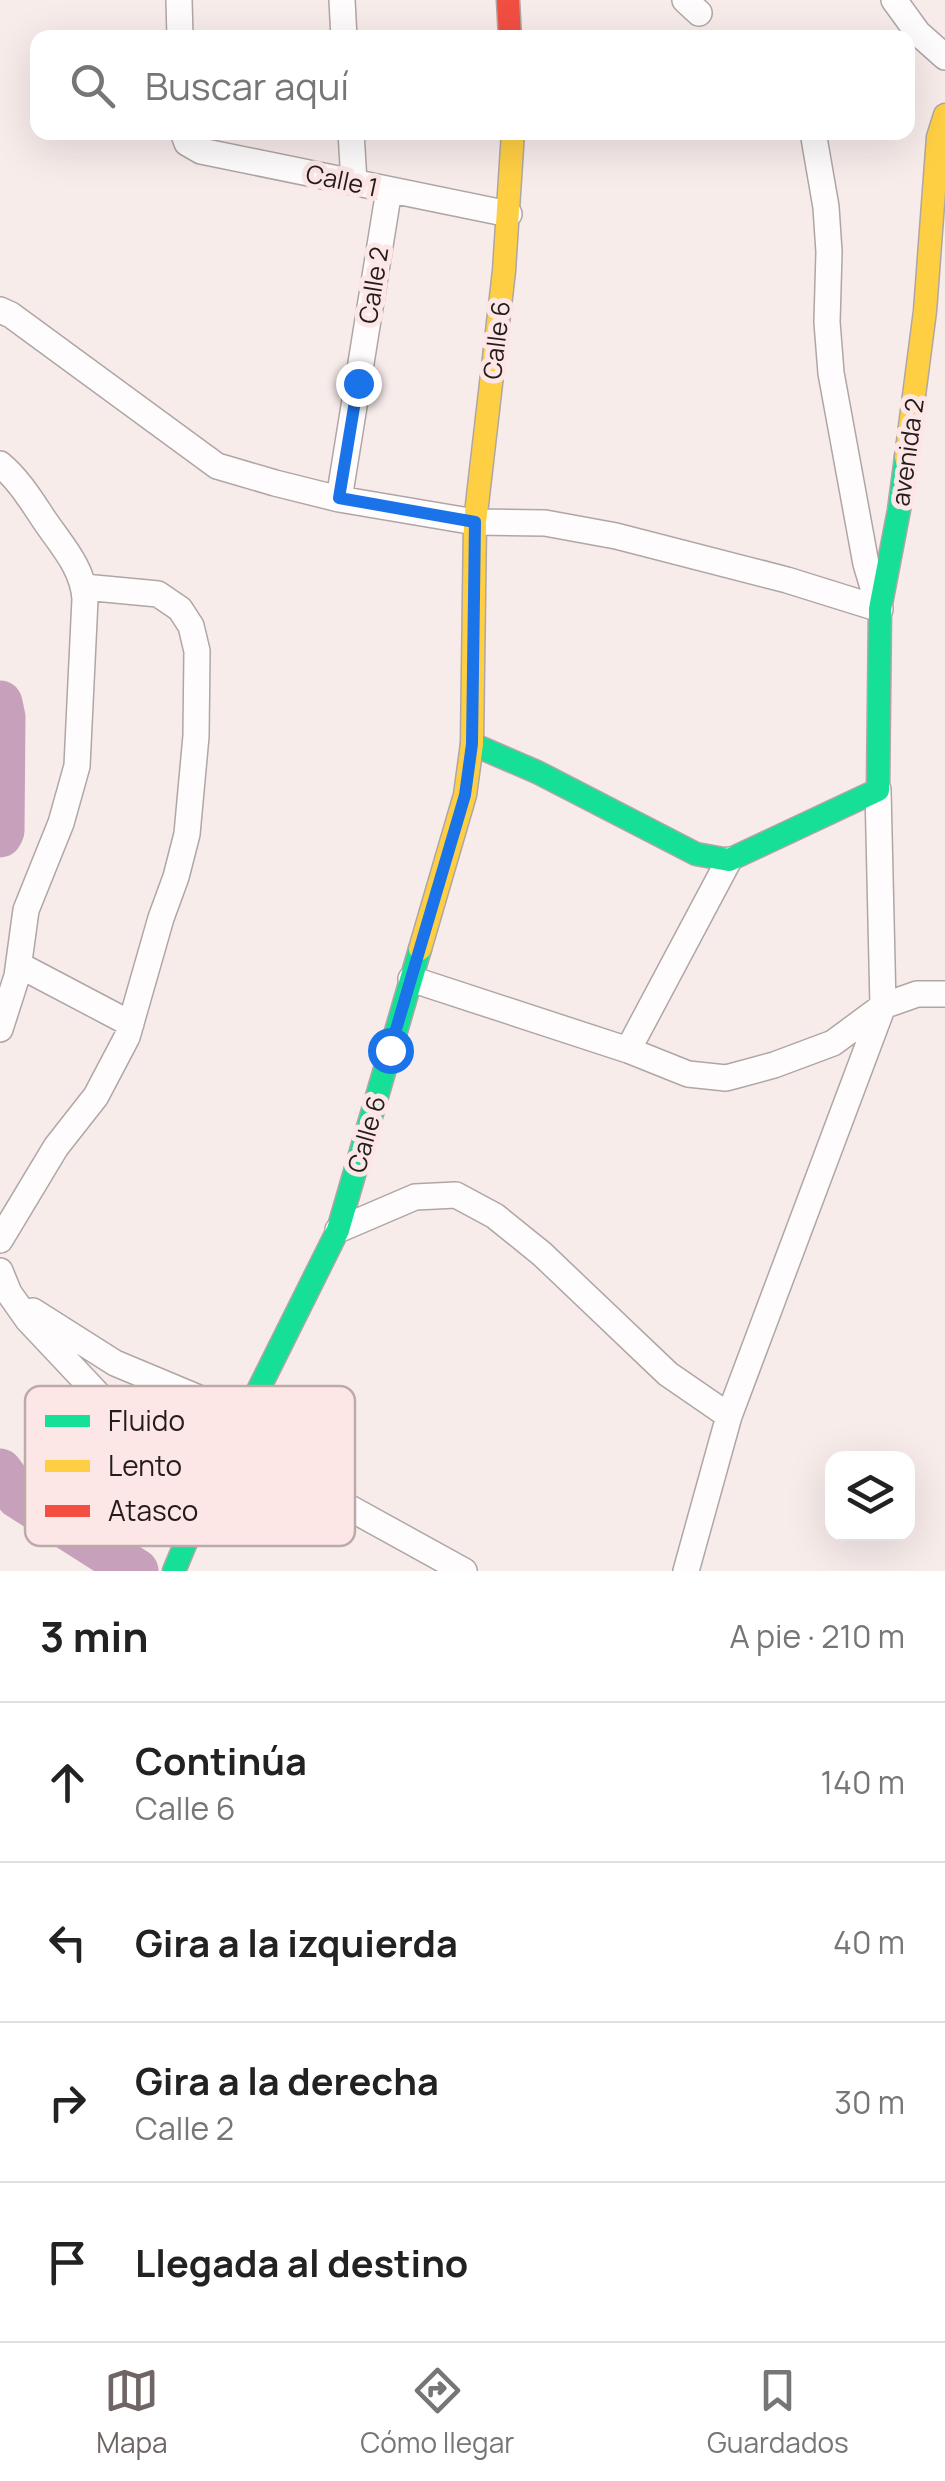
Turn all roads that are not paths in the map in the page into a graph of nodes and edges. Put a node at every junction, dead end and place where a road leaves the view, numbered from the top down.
1 (179, 0) edge
2 (342, 0) edge
3 (508, 0) edge
4 (894, 0) edge
5 (180, 30) edge
6 (344, 30) edge
7 (510, 30) edge
8 (945, 57) edge
9 (945, 115) edge
10 (186, 140) edge
11 (351, 140) edge
12 (512, 140) edge
13 (814, 140) edge
14 (354, 182) junction
15 (388, 190) junction
16 (509, 214) junction
17 (0, 310) edge
18 (0, 464) edge
19 (339, 498) junction
20 (475, 522) junction
21 (84, 586) junction
22 (880, 609) junction
23 (472, 744) junction
24 (878, 790) junction
25 (729, 860) junction
26 (19, 965) junction
27 (412, 979) junction
28 (945, 994) edge
29 (883, 1006) junction
30 (131, 1024) junction
31 (0, 1029) edge
32 (628, 1050) junction
33 (338, 1230) junction
34 (0, 1240) edge
35 (5, 1282) edge
36 (91, 1386) edge
37 (169, 1386) edge
38 (260, 1386) edge
39 (729, 1416) junction
40 (355, 1511) edge
41 (184, 1546) edge
42 (174, 1571) edge
43 (464, 1571) edge
44 (686, 1571) edge

1 - 5 street
2 - 6 street
3 - 7 street
4 - 8 street
9 - 22 street, avenida 2
10 - 14 street, Calle 1
11 - 14 street
12 - 16 street, Calle 6
13 - 22 street
14 - 15 street, Calle 1
15 - 16 street, Calle 1
15 - 19 street, Calle 2
16 - 20 street, Calle 6
17 - 19 street
18 - 21 street
19 - 20 street
20 - 22 street
20 - 23 street, Calle 6
21 - 26 street
21 - 30 street
22 - 24 street, avenida 2
23 - 25 street
23 - 27 street, Calle 6
24 - 25 street
24 - 29 street
25 - 32 street
26 - 30 street
26 - 31 street
27 - 32 street
27 - 33 street, Calle 6
28 - 29 street
29 - 32 street
29 - 39 street
30 - 34 street
33 - 38 street, Calle 6
33 - 39 street
35 - 36 street
35 - 37 street
39 - 44 street
40 - 43 street
41 - 42 street, Calle 6

